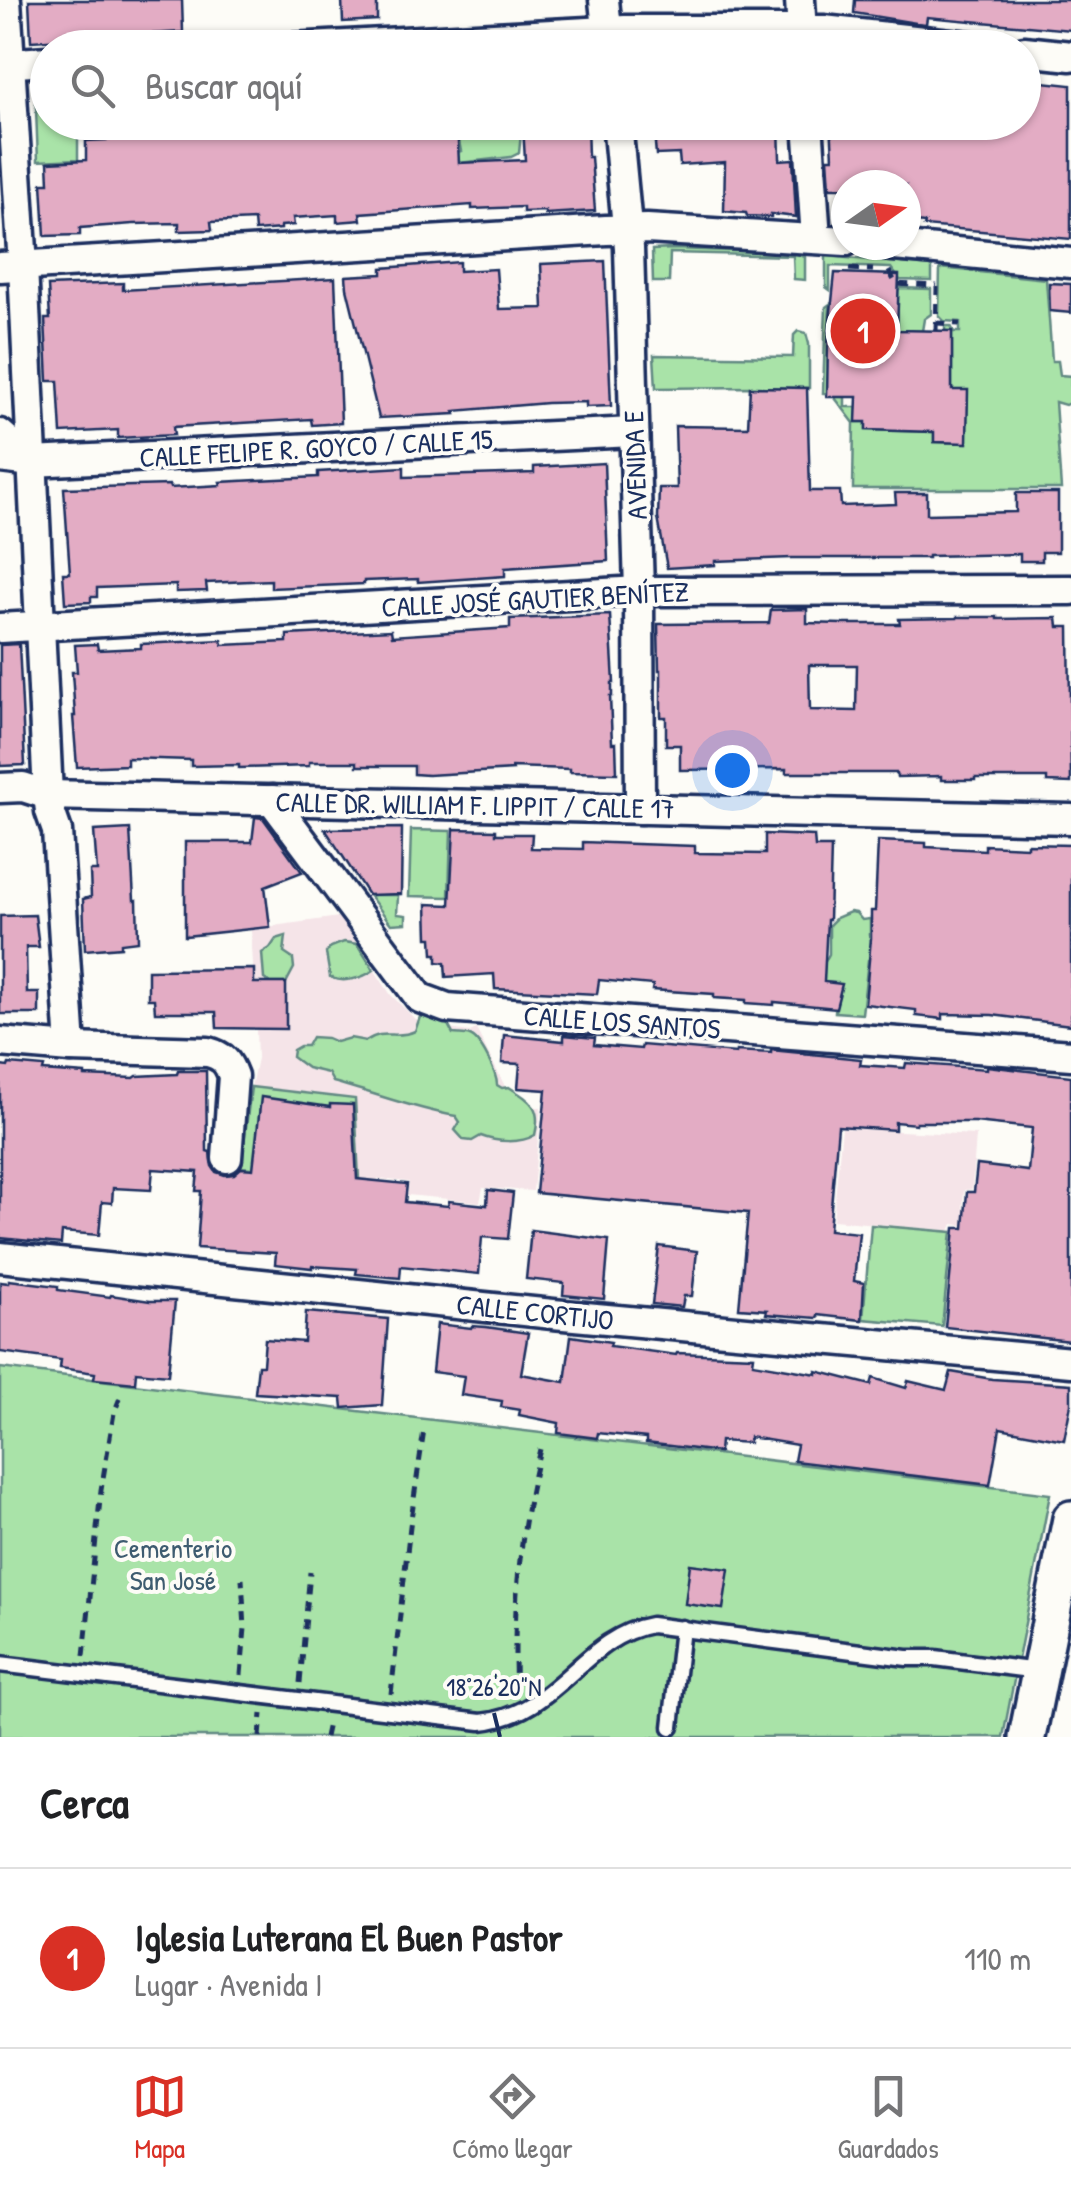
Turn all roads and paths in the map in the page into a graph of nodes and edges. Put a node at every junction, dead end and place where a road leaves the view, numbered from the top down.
1 (6, 0) edge
2 (604, 0) edge
3 (800, 0) edge
4 (607, 30) edge
5 (802, 30) edge
6 (1041, 53) edge
7 (1071, 56) edge
8 (30, 63) edge
9 (4, 64) edge
10 (619, 140) edge
11 (809, 140) edge
12 (628, 230) junction
13 (816, 238) junction
14 (831, 240) edge
15 (921, 249) edge
16 (1071, 263) edge
17 (11, 266) edge
18 (850, 270) dead end
19 (937, 275) dead end
20 (936, 286) junction
21 (960, 324) dead end
22 (633, 432) junction
23 (0, 434) edge
24 (0, 458) edge
25 (32, 462) junction
26 (1071, 590) edge
27 (639, 591) junction
28 (41, 626) junction
29 (0, 628) edge
30 (0, 788) edge
31 (48, 795) junction
32 (272, 800) junction
33 (640, 809) junction
34 (1071, 819) edge
35 (0, 1042) edge
36 (71, 1048) junction
37 (1071, 1056) edge
38 (227, 1158) dead end
39 (0, 1256) edge
40 (1071, 1362) edge
41 (120, 1398) dead end
42 (424, 1430) dead end
43 (540, 1448) dead end
44 (1069, 1540) edge
45 (310, 1572) dead end
46 (242, 1580) dead end
47 (682, 1628) junction
48 (0, 1664) edge
49 (1039, 1672) junction
50 (84, 1674) junction
51 (240, 1694) junction
52 (299, 1701) junction
53 (389, 1712) junction
54 (516, 1714) junction
55 (671, 1727) dead end
56 (1026, 1737) edge

1 - 9 street
2 - 4 street
3 - 5 street
6 - 7 street
8 - 9 street
9 - 17 street
10 - 12 street, AVENIDA E
11 - 13 street
12 - 13 street
12 - 17 street
12 - 22 street, AVENIDA E
13 - 14 street
15 - 16 street
17 - 25 street
18 - 20 path
19 - 20 path
20 - 21 path
22 - 25 street, CALLE FELIPE R. GOYCO / CALLE 15
22 - 27 street, AVENIDA E
23 - 25 street
24 - 25 street, CALLE FELIPE R. GOYCO / CALLE 15
25 - 28 street
26 - 27 street, CALLE JOSÉ GAUTIER BENÍTEZ
27 - 28 street, CALLE JOSÉ GAUTIER BENÍTEZ
27 - 33 street, AVENIDA E
28 - 29 street, CALLE JOSÉ GAUTIER BENÍTEZ
28 - 31 street
30 - 31 street, CALLE DR. WILLIAM F. LIPPIT / CALLE 17
31 - 32 street, CALLE DR. WILLIAM F. LIPPIT / CALLE 17
31 - 36 street
32 - 33 street, CALLE DR. WILLIAM F. LIPPIT / CALLE 17
32 - 37 street, CALLE LOS SANTOS
33 - 34 street, CALLE DR. WILLIAM F. LIPPIT / CALLE 17
35 - 36 street
36 - 38 street
39 - 40 street, CALLE CORTIJO
41 - 50 path
42 - 53 path
43 - 54 path
44 - 49 street
45 - 52 path
46 - 51 path
47 - 49 lane
47 - 54 lane
47 - 55 lane
48 - 50 lane
49 - 56 street
50 - 51 lane
51 - 52 lane
52 - 53 lane
53 - 54 lane

